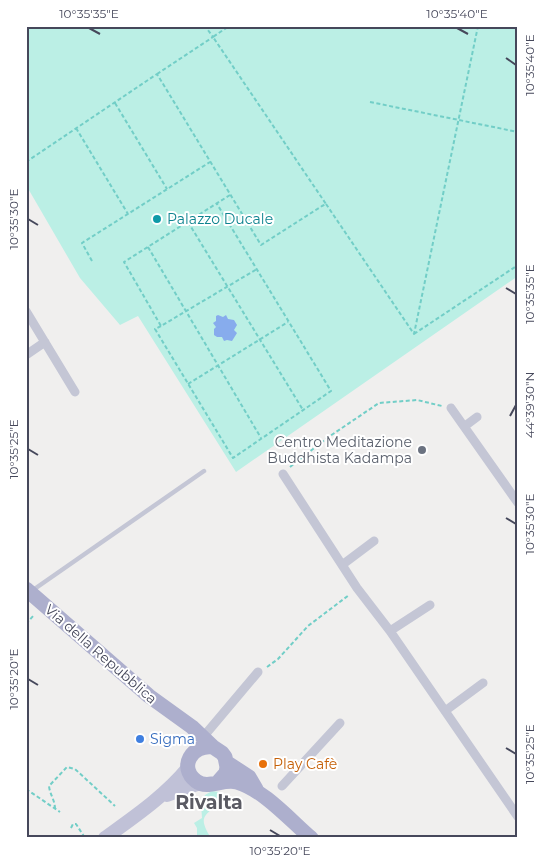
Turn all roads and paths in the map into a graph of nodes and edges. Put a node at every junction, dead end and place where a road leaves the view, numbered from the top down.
1 (205, 26) edge
2 (229, 26) edge
3 (478, 26) edge
4 (213, 37) junction
5 (157, 74) junction
6 (370, 102) dead end
7 (115, 103) junction
8 (458, 120) junction
9 (76, 128) junction
10 (518, 132) edge
11 (26, 162) edge
12 (210, 162) junction
13 (167, 189) junction
14 (230, 195) junction
15 (217, 204) junction
16 (326, 204) junction
17 (128, 214) junction
18 (188, 222) junction
19 (148, 246) junction
20 (92, 261) dead end
21 (518, 265) edge
22 (257, 269) junction
23 (227, 286) junction
24 (26, 311) edge
25 (186, 311) junction
26 (289, 322) junction
27 (161, 326) junction
28 (414, 334) junction
29 (260, 339) junction
30 (45, 342) junction
31 (26, 354) edge
32 (218, 365) junction
33 (188, 384) junction
34 (75, 392) dead end
35 (451, 408) joint
36 (303, 410) junction
37 (477, 417) dead end
38 (465, 426) junction
39 (262, 438) junction
40 (204, 471) dead end
41 (283, 474) joint
42 (518, 503) edge
43 (374, 541) dead end
44 (342, 565) junction
45 (357, 588) junction
46 (28, 590) edge
47 (430, 605) dead end
48 (36, 612) dead end
49 (26, 624) edge
50 (390, 631) junction
51 (258, 672) joint
52 (483, 683) dead end
53 (444, 711) junction
54 (176, 718) junction
55 (340, 723) dead end
56 (208, 742) junction
57 (193, 753) junction
58 (226, 762) junction
59 (188, 768) junction
60 (219, 781) junction
61 (200, 783) junction
62 (282, 786) dead end
63 (26, 790) edge
64 (257, 790) junction
65 (156, 799) junction
66 (115, 806) dead end
67 (55, 809) junction
68 (60, 812) dead end
69 (518, 817) edge
70 (71, 828) dead end
71 (111, 836) edge
72 (85, 838) edge
73 (311, 838) edge

1 - 4 path
2 - 4 path
3 - 8 path
4 - 5 path
4 - 16 path
5 - 7 path
5 - 12 path
6 - 8 path
7 - 9 path
7 - 13 path
8 - 10 path
8 - 28 path
9 - 11 path
9 - 17 path
12 - 13 path
12 - 14 path
13 - 17 path
14 - 15 path
14 - 16 path
15 - 18 path
15 - 22 path
16 - 28 path
17 - 20 path
18 - 19 path
18 - 23 path
19 - 25 path
19 - 27 path
21 - 28 path
22 - 23 path
22 - 26 path
23 - 25 path
23 - 29 path
24 - 30 street
25 - 27 path
25 - 32 path
26 - 29 path
26 - 36 path
27 - 33 path
29 - 32 path
29 - 36 path
30 - 31 street
30 - 34 street
32 - 33 path
32 - 39 path
33 - 39 path
35 - 38 street
35 - 41 path
36 - 39 path
37 - 38 street
38 - 42 street
40 - 46 lane
41 - 44 street
43 - 44 street
44 - 45 street
45 - 50 street
45 - 51 path
46 - 54 main road, Via della Repubblica
47 - 50 street
48 - 49 path
50 - 53 street
51 - 56 street
52 - 53 street
53 - 69 street
54 - 56 main road, Via della Repubblica
54 - 57 main road, Via della Repubblica
55 - 62 street
56 - 57 main road
56 - 58 main road, Via della Repubblica
57 - 59 main road
58 - 60 main road
58 - 64 main road, Via della Repubblica
59 - 61 main road
59 - 65 main road
60 - 61 main road, Via della Repubblica
60 - 64 main road, Via della Repubblica
61 - 65 main road
63 - 67 path
64 - 73 main road, Via della Repubblica
65 - 71 main road
66 - 67 path
67 - 68 path
70 - 72 path

